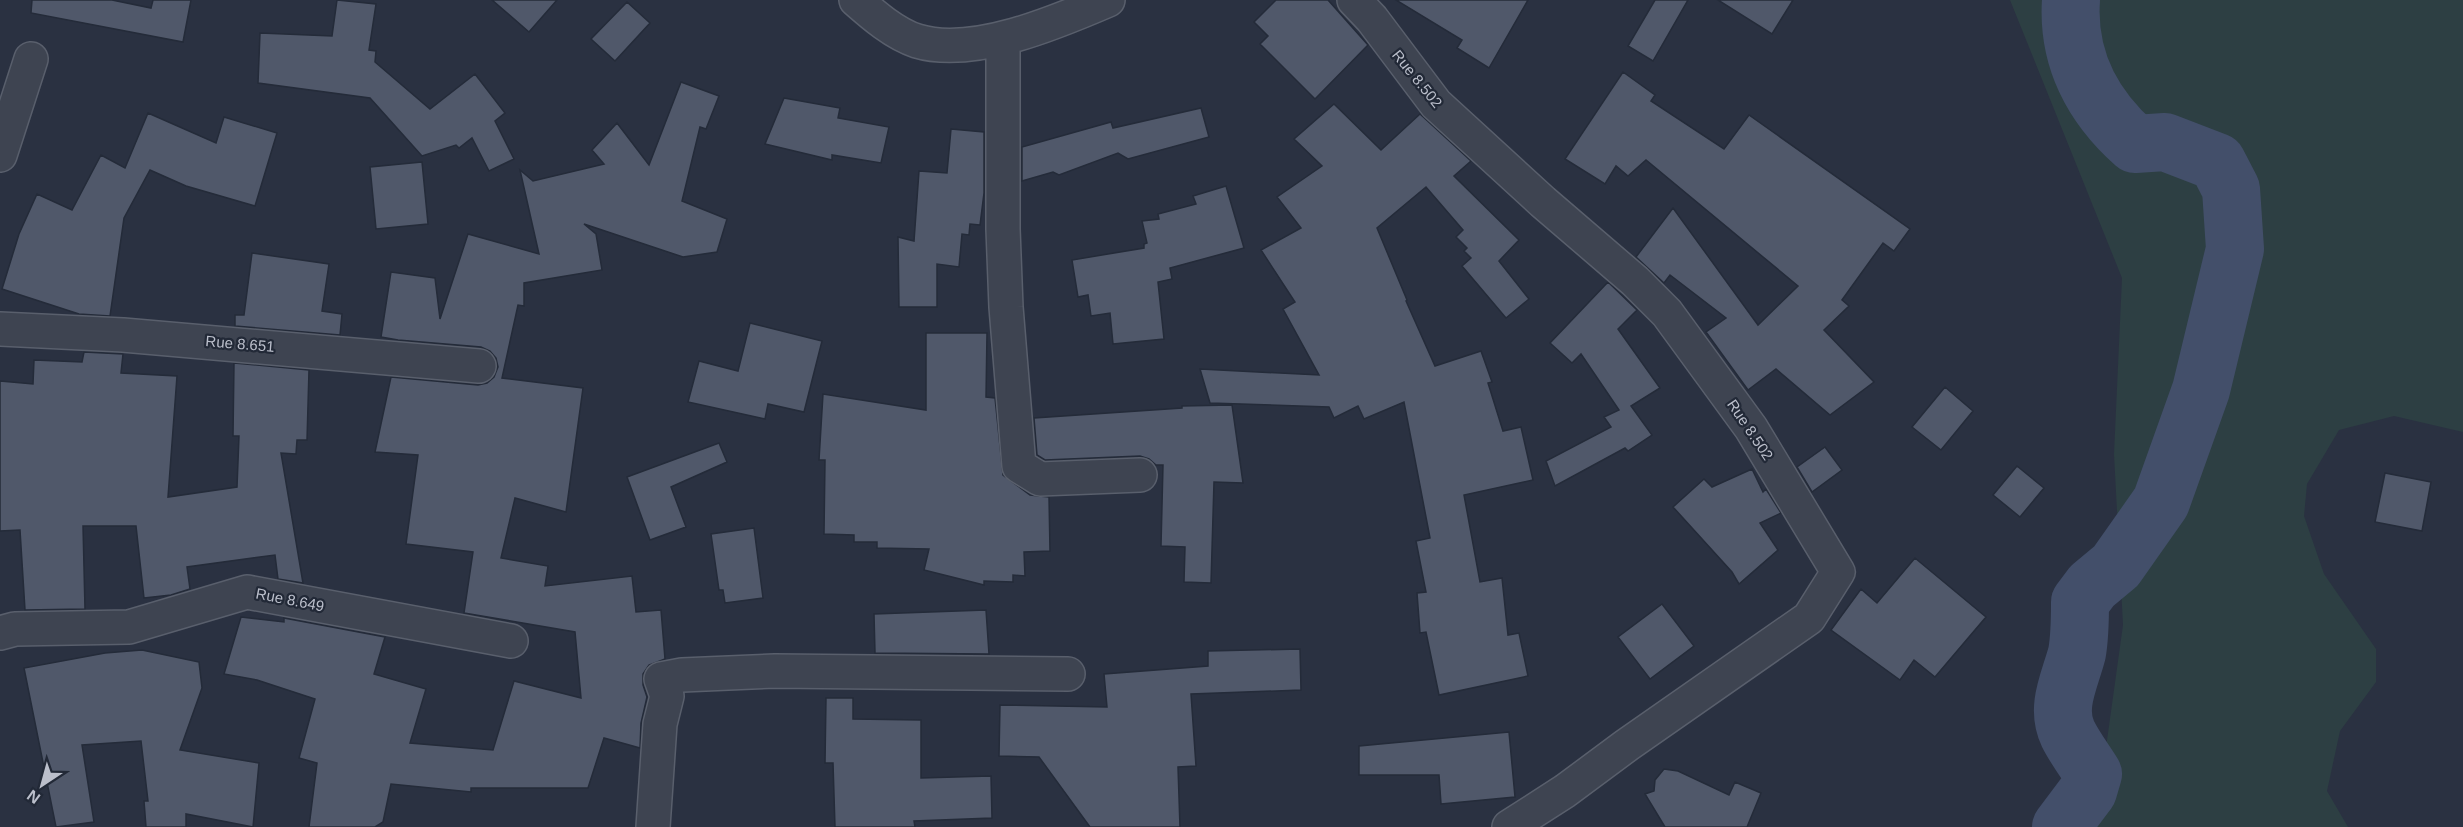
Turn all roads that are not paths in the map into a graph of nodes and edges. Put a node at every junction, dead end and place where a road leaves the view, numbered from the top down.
1 (856, 0) edge
2 (1108, 0) edge
3 (1354, 0) edge
4 (1003, 39) junction
5 (31, 59) dead end
6 (0, 155) edge
7 (0, 329) edge
8 (479, 366) dead end
9 (1140, 475) dead end
10 (0, 633) edge
11 (511, 641) dead end
12 (1068, 674) dead end
13 (653, 827) edge
14 (1509, 827) edge

1 - 4 street
2 - 4 street
3 - 14 street, Rue 8.502
4 - 9 street
5 - 6 street
7 - 8 street, Rue 8.651
10 - 11 street, Rue 8.649
12 - 13 street

